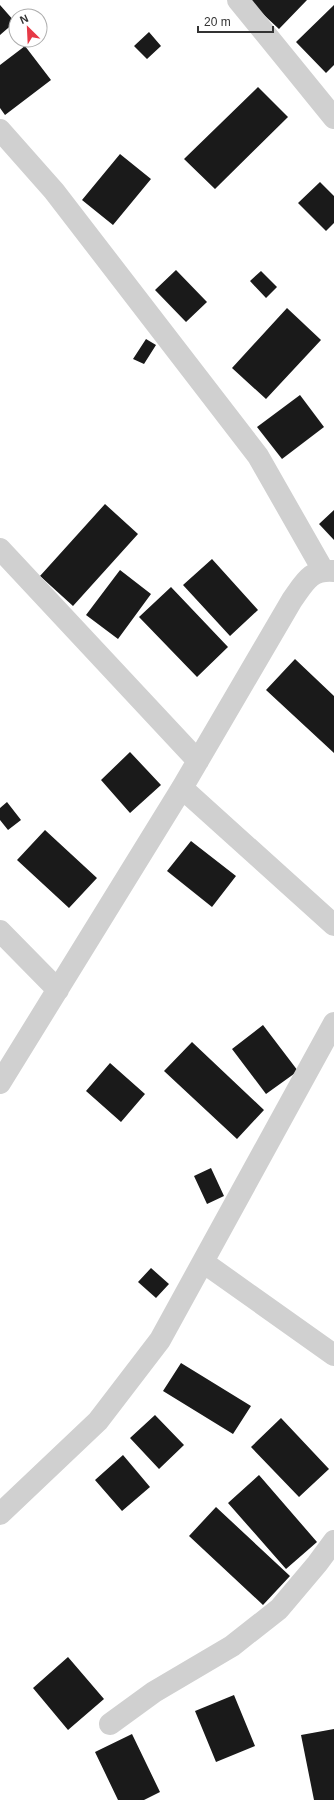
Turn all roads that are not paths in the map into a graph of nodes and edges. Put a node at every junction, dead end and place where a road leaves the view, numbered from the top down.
1 (238, 0) edge
2 (334, 118) edge
3 (0, 130) edge
4 (0, 549) edge
5 (328, 570) edge
6 (198, 761) junction
7 (182, 788) junction
8 (334, 925) edge
9 (0, 931) edge
10 (58, 990) junction
11 (334, 1023) edge
12 (0, 1083) edge
13 (203, 1262) junction
14 (334, 1355) edge
15 (0, 1514) edge
16 (334, 1541) edge
17 (110, 1724) dead end

1 - 2 street
3 - 5 street
4 - 6 street
5 - 6 street
6 - 7 street
7 - 8 street
7 - 10 street
9 - 10 street
10 - 12 street
11 - 13 street
13 - 14 street
13 - 15 street
16 - 17 street

